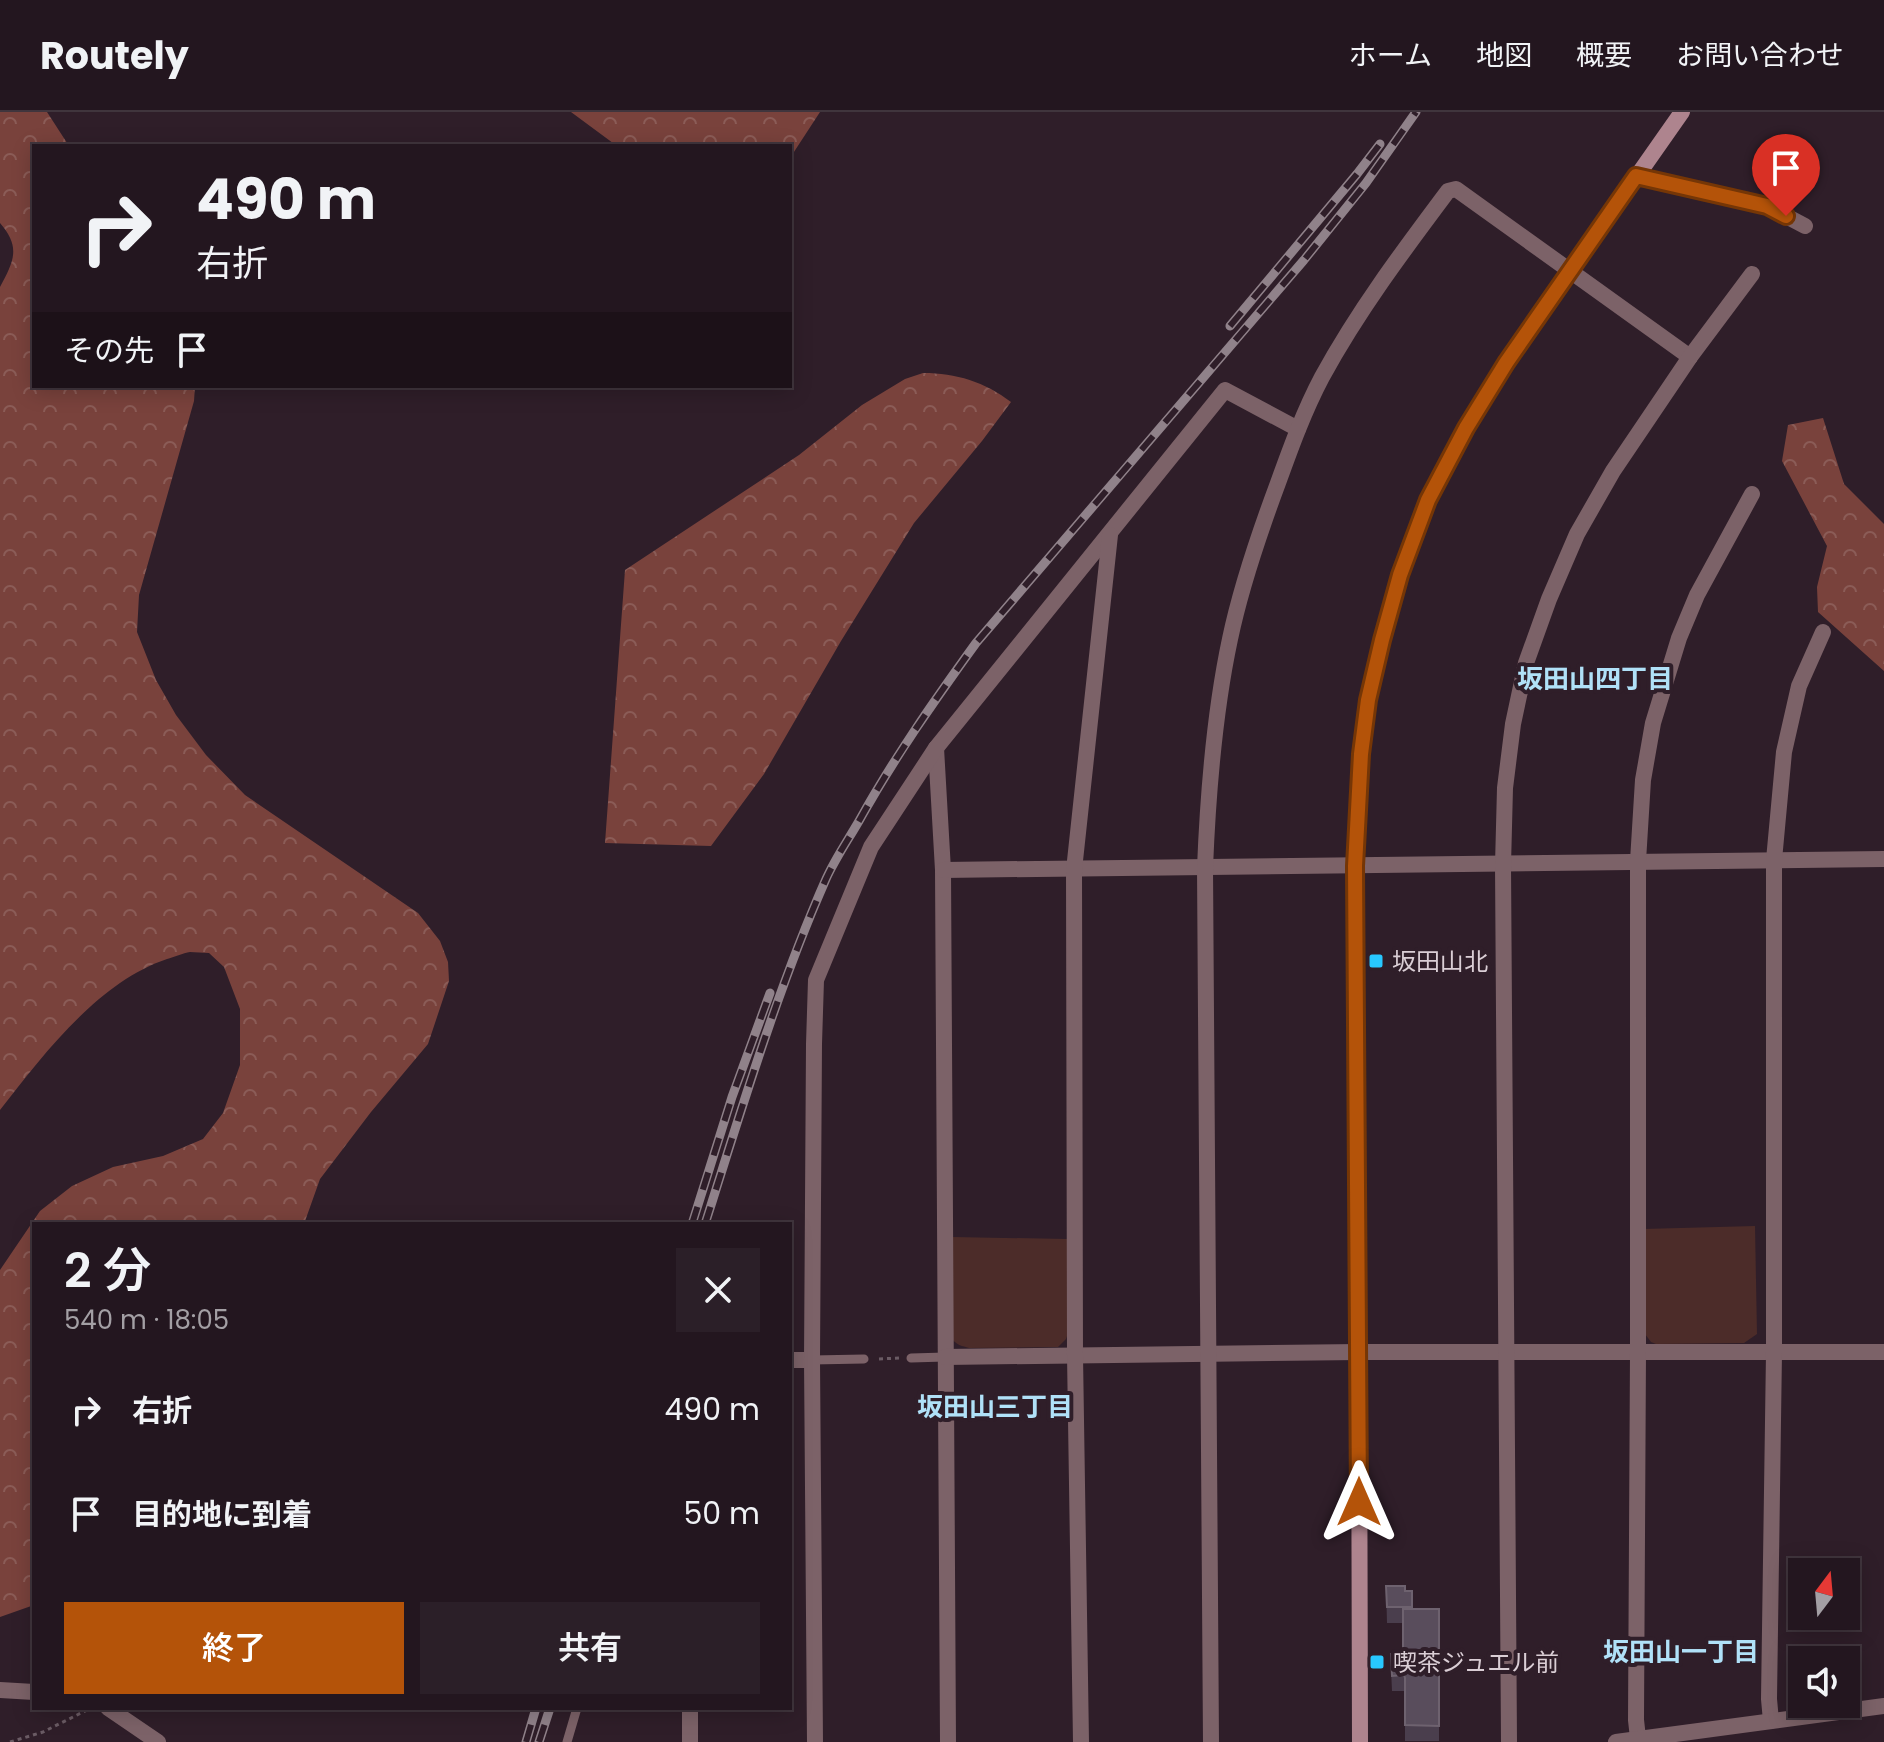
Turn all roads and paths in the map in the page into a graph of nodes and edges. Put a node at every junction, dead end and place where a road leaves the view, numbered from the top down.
1 (1682, 112) edge
2 (1636, 176) junction
3 (1805, 226) dead end
4 (1572, 271) junction
5 (1752, 274) dead end
6 (1690, 357) junction
7 (1298, 429) junction
8 (1752, 494) dead end
9 (1111, 534) junction
10 (1823, 632) dead end
11 (936, 748) junction
12 (1884, 859) edge
13 (1774, 860) junction
14 (1638, 861) junction
15 (1503, 865) junction
16 (1355, 866) junction
17 (1205, 868) junction
18 (943, 870) junction
19 (1074, 870) junction
20 (1359, 1352) junction
21 (1638, 1352) junction
22 (1774, 1352) junction
23 (1884, 1352) edge
24 (1505, 1353) junction
25 (1075, 1355) junction
26 (1208, 1355) junction
27 (945, 1357) junction
28 (911, 1358) joint
29 (864, 1359) joint
30 (792, 1360) edge
31 (812, 1360) junction
32 (0, 1690) edge
33 (32, 1692) edge
34 (1884, 1706) edge
35 (87, 1710) edge
36 (111, 1710) edge
37 (576, 1710) edge
38 (690, 1710) edge
39 (1771, 1721) junction
40 (1638, 1738) junction
41 (10, 1742) edge
42 (158, 1742) edge
43 (567, 1742) edge
44 (690, 1742) edge
45 (815, 1742) edge
46 (948, 1742) edge
47 (1081, 1742) edge
48 (1211, 1742) edge
49 (1360, 1742) edge
50 (1509, 1742) edge
51 (1616, 1742) edge

1 - 2 street
2 - 3 street
2 - 4 street
4 - 6 street
4 - 7 street
4 - 16 street
5 - 6 street
6 - 15 street
7 - 9 street
7 - 17 street
8 - 14 street
9 - 11 street
9 - 19 street
10 - 13 street
11 - 18 street
11 - 31 street
12 - 13 street
13 - 14 street
13 - 22 street
14 - 15 street
14 - 21 street
15 - 16 street
15 - 24 street
16 - 17 street
16 - 20 street
17 - 19 street
17 - 26 street
18 - 19 street
18 - 27 street
19 - 25 street
20 - 24 street
20 - 26 street
20 - 49 street
21 - 22 street
21 - 24 street
21 - 40 street
22 - 23 street
22 - 39 street
24 - 50 street
25 - 26 street
25 - 27 street
25 - 47 street
26 - 48 street
27 - 28 lane
27 - 46 street
28 - 29 path
29 - 31 lane
30 - 31 street
31 - 45 street
32 - 33 street
34 - 39 street
35 - 41 path
36 - 42 street
37 - 43 lane
38 - 44 street
39 - 40 street
40 - 51 street

